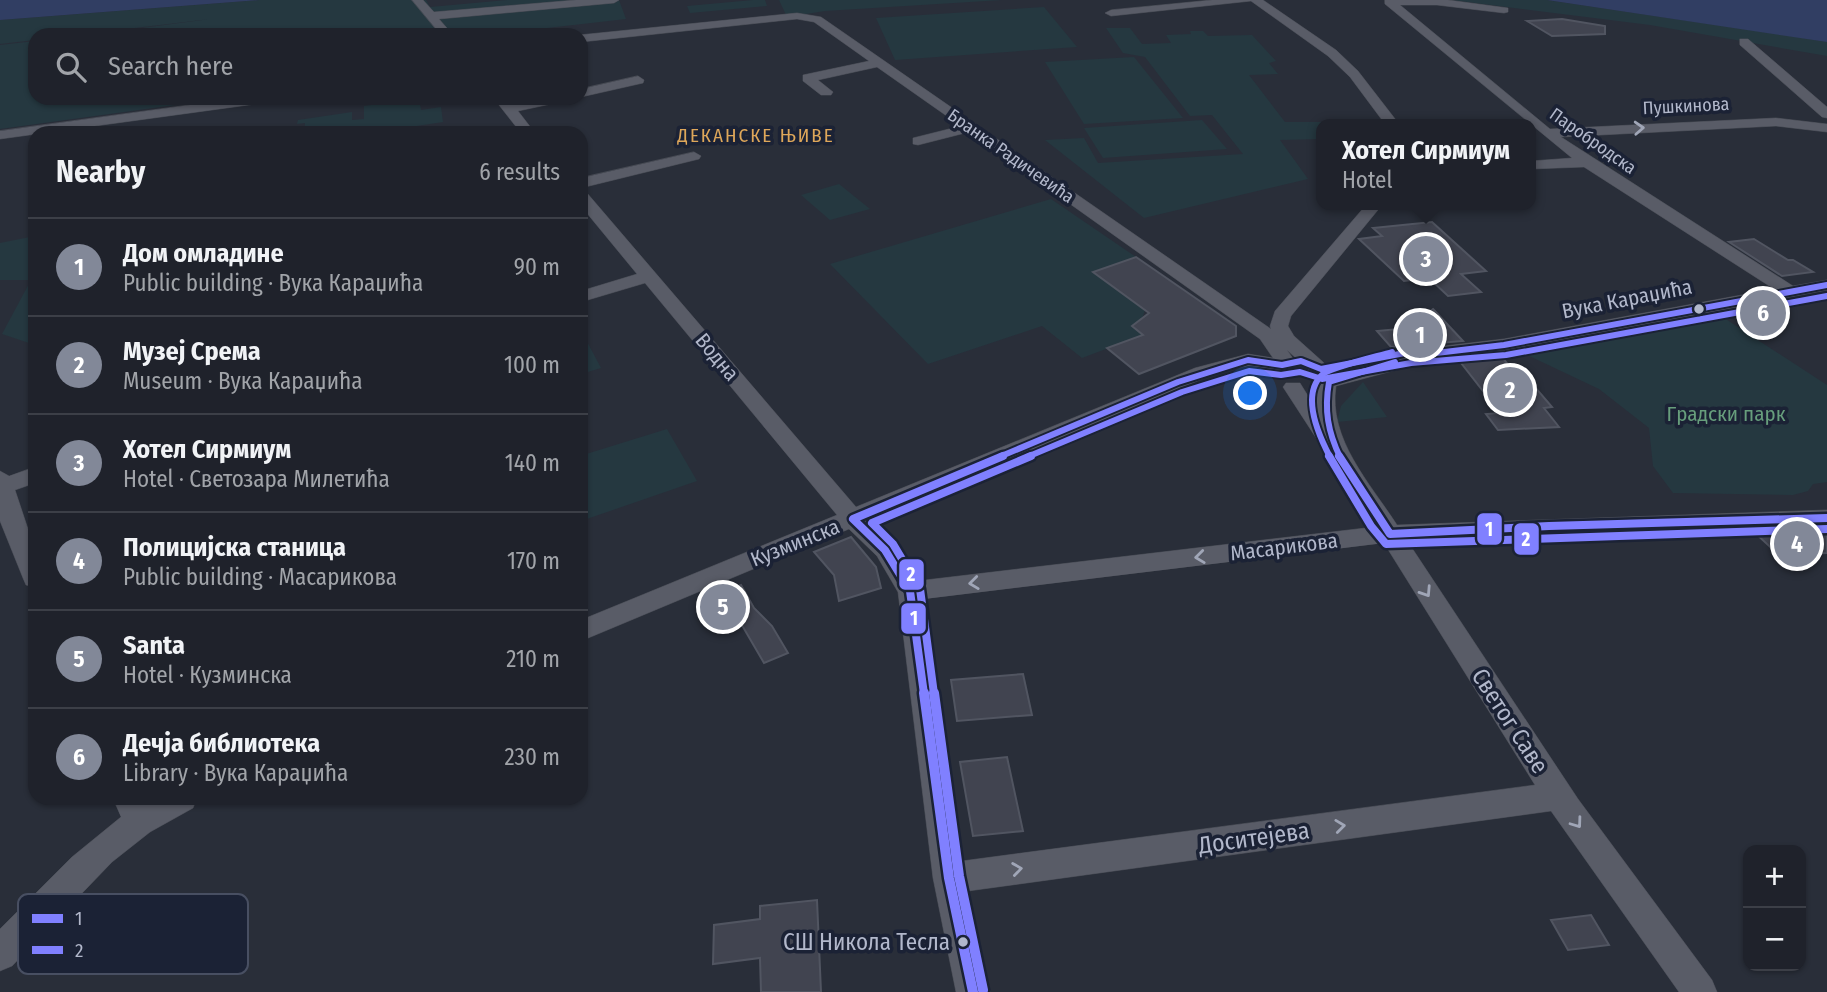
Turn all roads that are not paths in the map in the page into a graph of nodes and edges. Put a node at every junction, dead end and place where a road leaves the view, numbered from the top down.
1 (416, 0) edge
2 (614, 0) edge
3 (1246, 0) edge
4 (1256, 0) edge
5 (1504, 10) dead end
6 (1111, 13) dead end
7 (430, 16) junction
8 (441, 28) edge
9 (588, 37) edge
10 (1744, 42) dead end
11 (879, 63) junction
12 (638, 80) dead end
13 (588, 91) edge
14 (826, 92) dead end
15 (219, 105) edge
16 (506, 105) edge
17 (1827, 114) edge
18 (1388, 119) edge
19 (1530, 119) edge
20 (1536, 124) edge
21 (66, 126) edge
22 (522, 126) edge
23 (971, 128) junction
24 (1827, 128) edge
25 (28, 131) edge
26 (1547, 133) junction
27 (0, 135) edge
28 (918, 141) dead end
29 (694, 156) dead end
30 (1587, 162) junction
31 (1536, 165) edge
32 (588, 181) edge
33 (588, 204) edge
34 (1370, 210) edge
35 (649, 276) junction
36 (1827, 285) edge
37 (1790, 292) junction
38 (588, 294) edge
39 (1273, 330) junction
40 (1221, 367) junction
41 (1286, 374) junction
42 (1323, 376) junction
43 (1332, 442) junction
44 (28, 477) edge
45 (1, 483) edge
46 (1827, 518) edge
47 (853, 519) junction
48 (7, 532) edge
49 (1390, 534) junction
50 (28, 566) edge
51 (910, 592) junction
52 (588, 628) edge
53 (1559, 796) junction
54 (153, 805) edge
55 (133, 810) edge
56 (950, 878) junction
57 (56, 894) edge
58 (18, 935) edge
59 (0, 954) edge
60 (973, 992) edge
61 (1700, 992) edge

1 - 7 street
2 - 7 street
3 - 6 street
4 - 18 street
5 - 19 street, Паробродска
7 - 8 street
9 - 11 street, Бранка Радичевића
10 - 17 street
11 - 14 street
11 - 23 street, Бранка Радичевића
12 - 13 street
15 - 21 street
16 - 22 street
20 - 26 street, Паробродска
23 - 28 street
23 - 39 street, Бранка Радичевића
26 -> 24 street, Пушкинова
25 - 27 street
26 - 30 street, Паробродска
29 - 32 street
30 - 31 street
30 - 37 street, Паробродска
33 - 35 street, Водна
34 - 39 street, Кузминска
35 - 38 street
35 - 47 street, Водна
36 - 37 street, Вука Караџића
37 - 42 street, Вука Караџића
39 - 40 street, Кузминска
39 - 41 street, Бранка Радичевића
39 - 42 street
40 - 41 street
40 - 47 street, Кузминска
41 - 42 street
41 - 42 street
41 - 43 street, Светог Саве
42 - 43 street, Светог Саве
43 - 49 street, Светог Саве
44 - 45 street
45 - 48 street
46 - 49 street, Масарикова
47 - 51 street, Водна
47 - 52 street, Кузминска
48 - 50 street
49 -> 51 street, Масарикова
49 -> 53 street, Светог Саве
51 - 56 street
56 -> 53 street, Доситејева
53 -> 61 street, Светог Саве
54 - 55 street
55 - 57 street
56 - 60 street
58 - 59 street

